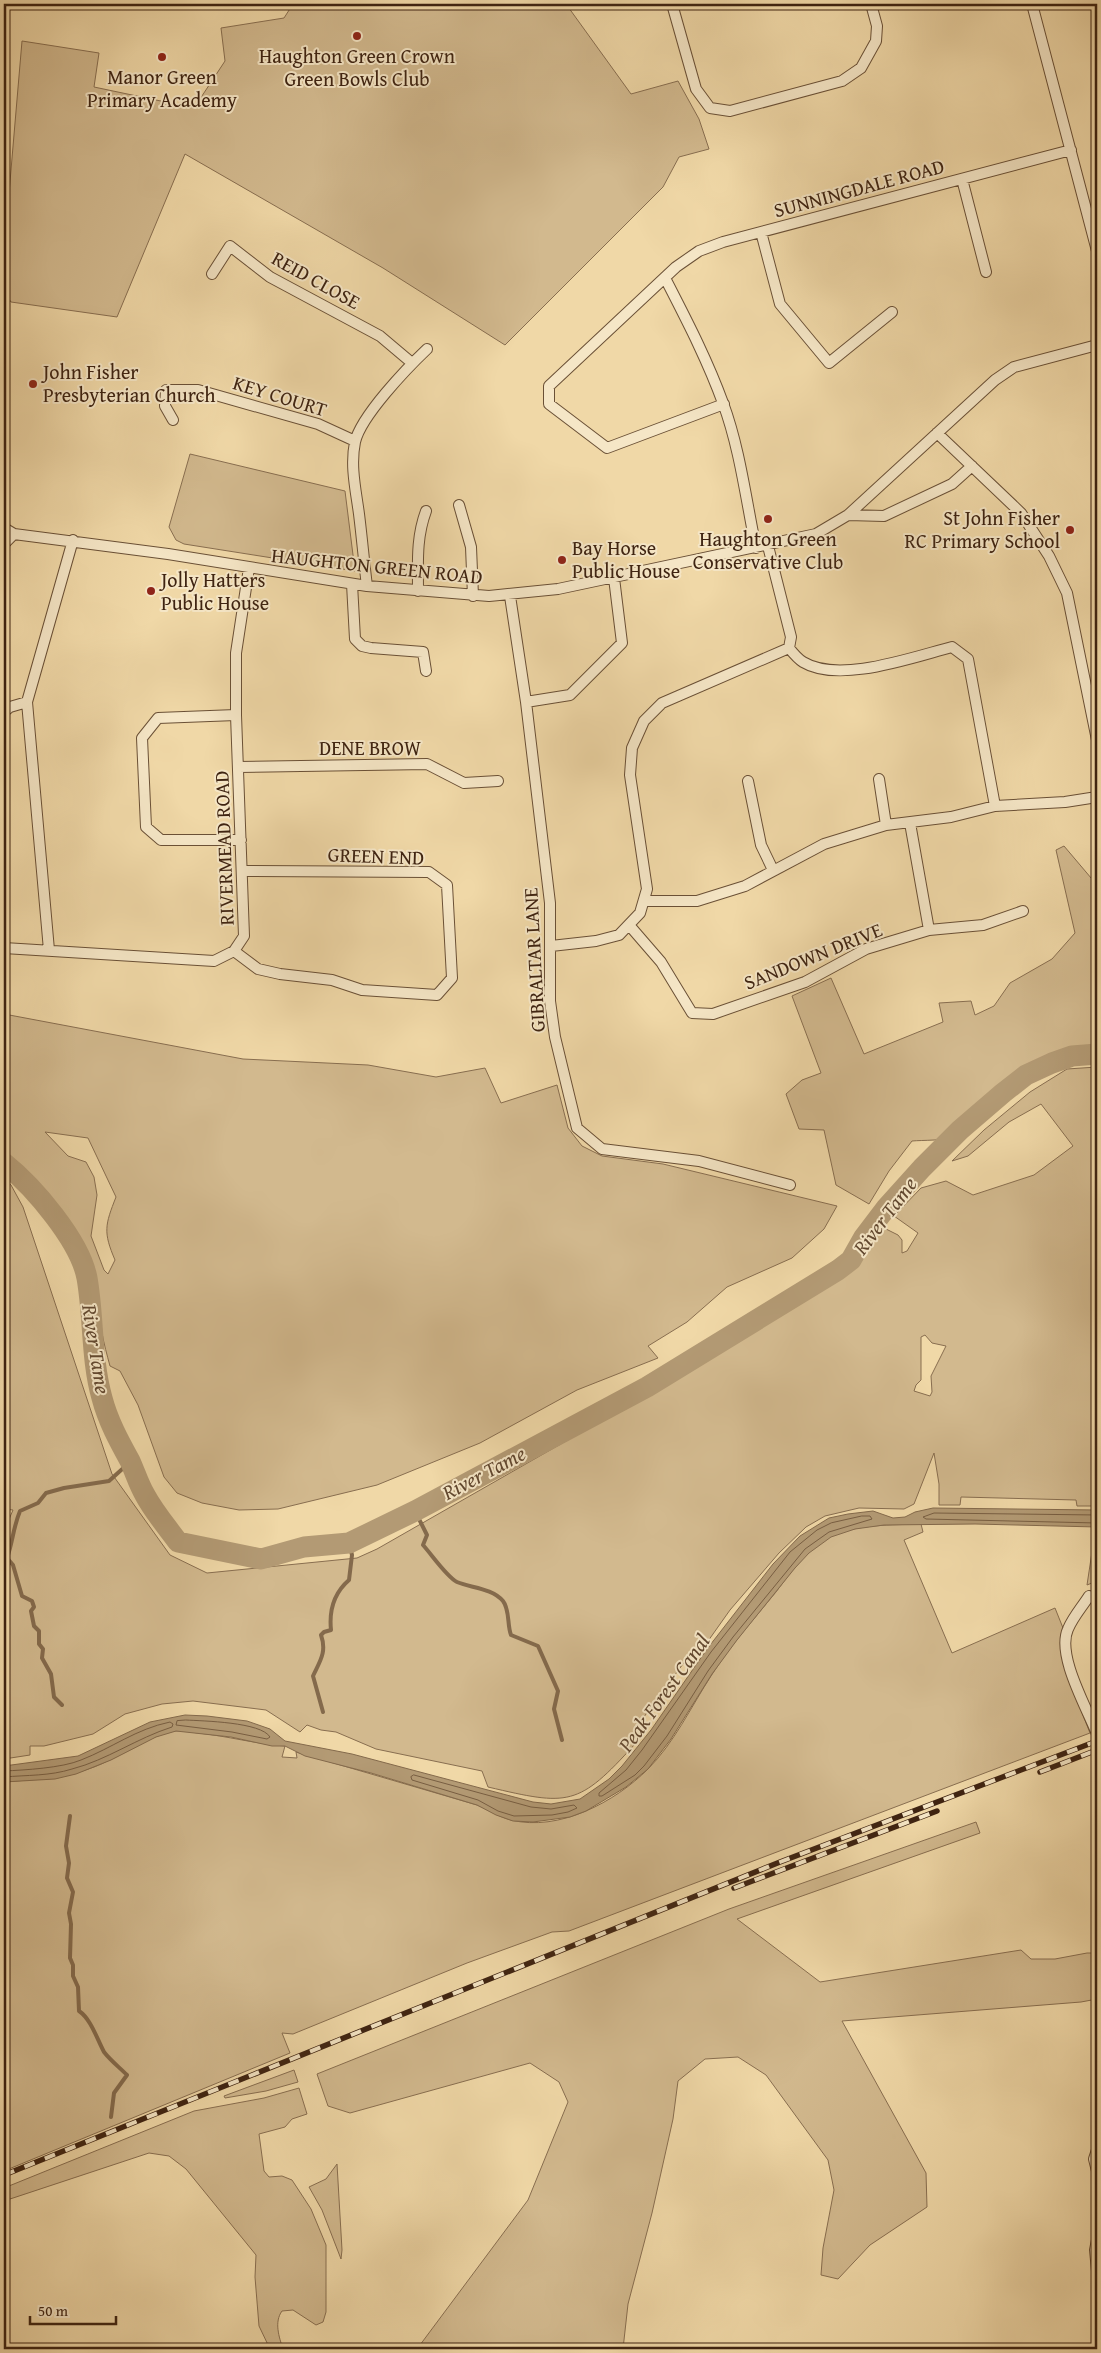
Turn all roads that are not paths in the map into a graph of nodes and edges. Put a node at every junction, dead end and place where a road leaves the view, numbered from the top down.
1 (672, 4) edge
2 (872, 4) edge
3 (1032, 4) edge
4 (1071, 150) junction
5 (962, 179) junction
6 (761, 232) junction
7 (1097, 251) edge
8 (986, 272) dead end
9 (212, 274) dead end
10 (665, 278) junction
11 (892, 312) dead end
12 (1097, 345) edge
13 (427, 349) dead end
14 (412, 363) junction
15 (724, 404) junction
16 (173, 420) dead end
17 (937, 433) junction
18 (355, 440) junction
19 (972, 466) junction
20 (459, 505) dead end
21 (426, 511) dead end
22 (848, 515) junction
23 (4, 528) edge
24 (14, 534) junction
25 (73, 540) junction
26 (4, 544) edge
27 (768, 546) junction
28 (756, 548) junction
29 (249, 568) junction
30 (614, 578) junction
31 (352, 584) junction
32 (366, 586) junction
33 (418, 591) junction
34 (473, 596) junction
35 (510, 596) junction
36 (789, 648) junction
37 (426, 671) dead end
38 (27, 702) junction
39 (526, 702) junction
40 (4, 712) edge
41 (236, 715) junction
42 (1097, 740) edge
43 (238, 767) junction
44 (879, 779) dead end
45 (498, 781) dead end
46 (748, 781) dead end
47 (1097, 797) edge
48 (995, 806) junction
49 (910, 823) junction
50 (886, 825) junction
51 (241, 840) junction
52 (773, 870) junction
53 (243, 871) junction
54 (644, 901) junction
55 (1023, 911) dead end
56 (629, 926) junction
57 (929, 930) junction
58 (551, 946) junction
59 (4, 948) edge
60 (49, 950) junction
61 (234, 951) junction
62 (790, 1185) dead end
63 (1089, 1596) dead end
64 (1097, 1734) edge
65 (1097, 2150) edge
66 (1097, 2171) edge
67 (1097, 2240) edge
68 (1097, 2271) edge

1 - 2 street
3 - 4 street
4 - 5 street, SUNNINGDALE ROAD
4 - 7 street
5 - 6 street, SUNNINGDALE ROAD
5 - 8 street
6 - 10 street, SUNNINGDALE ROAD
6 - 11 street
9 - 14 street, REID CLOSE
10 - 15 street
10 - 15 street, SUNNINGDALE ROAD
12 - 17 street, HAUGHTON GREEN ROAD
13 - 14 street
14 - 18 street
15 - 28 street
16 - 18 street, KEY COURT
17 - 19 street
17 - 22 street, HAUGHTON GREEN ROAD
18 - 32 street
19 - 22 street
19 - 42 street
20 - 34 street
21 - 33 street
22 - 27 street, HAUGHTON GREEN ROAD
23 - 24 street
24 - 25 street, HAUGHTON GREEN ROAD
24 - 26 street
25 - 29 street, HAUGHTON GREEN ROAD
25 - 38 street
27 - 28 street, HAUGHTON GREEN ROAD
27 - 36 street
28 - 30 street, HAUGHTON GREEN ROAD
29 - 31 street, HAUGHTON GREEN ROAD
29 - 41 street, RIVERMEAD ROAD
30 - 35 street, HAUGHTON GREEN ROAD
30 - 39 street
31 - 32 street, HAUGHTON GREEN ROAD
31 - 37 street
32 - 33 street, HAUGHTON GREEN ROAD
33 - 34 street, HAUGHTON GREEN ROAD
34 - 35 street, HAUGHTON GREEN ROAD
35 - 39 street, GIBRALTAR LANE
36 - 48 street
36 - 54 street
38 - 40 street
38 - 60 street
39 - 58 street, GIBRALTAR LANE
41 - 43 street, RIVERMEAD ROAD
41 - 51 street
43 - 45 street, DENE BROW
43 - 51 street, RIVERMEAD ROAD
44 - 50 street
46 - 52 street
47 - 48 street
48 - 49 street
49 - 50 street
49 - 57 street
50 - 52 street
51 - 53 street, RIVERMEAD ROAD
52 - 54 street
53 - 61 street, RIVERMEAD ROAD
53 - 61 street, GREEN END
54 - 56 street
55 - 57 street, SANDOWN DRIVE
56 - 57 street, SANDOWN DRIVE
56 - 58 street
58 - 62 street, GIBRALTAR LANE
59 - 60 street, RIVERMEAD ROAD
60 - 61 street, RIVERMEAD ROAD
63 - 64 street
65 - 66 street
67 - 68 street

